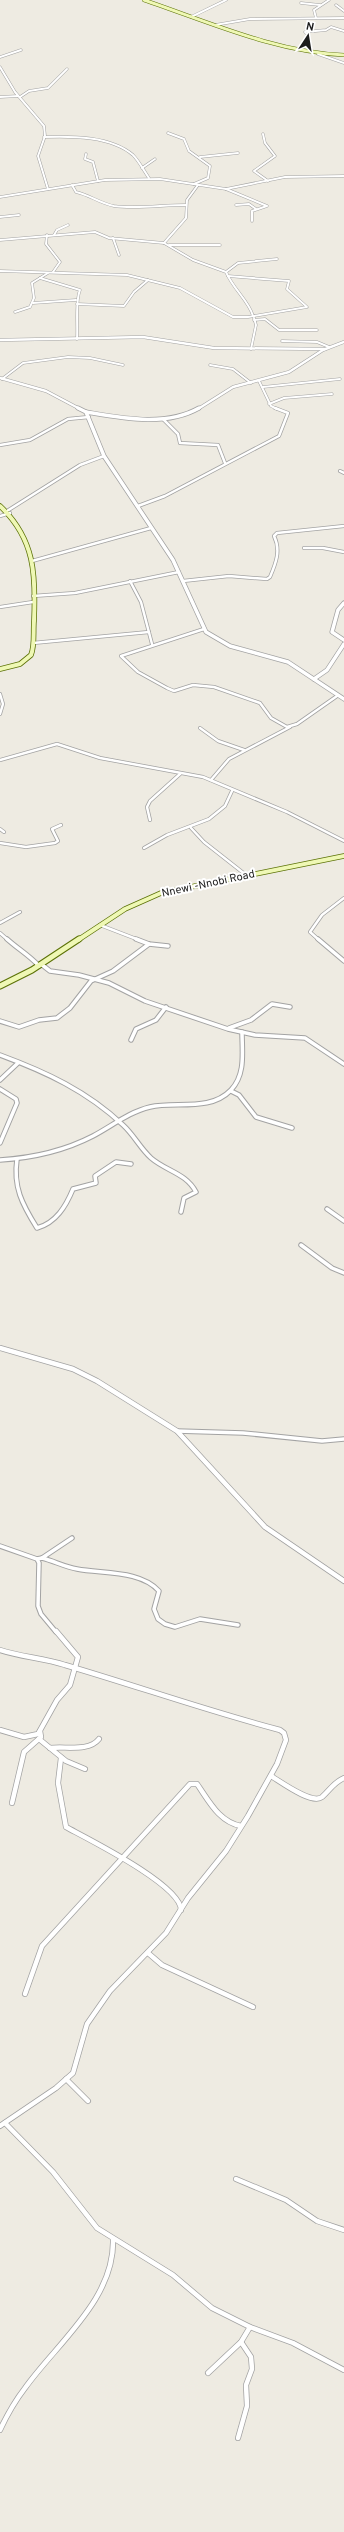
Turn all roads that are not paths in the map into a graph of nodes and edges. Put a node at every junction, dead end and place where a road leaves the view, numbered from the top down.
1 (144, 0) edge
2 (226, 0) edge
3 (329, 0) edge
4 (301, 3) dead end
5 (320, 5) junction
6 (336, 5) dead end
7 (344, 11) edge
8 (191, 17) junction
9 (316, 18) junction
10 (344, 18) edge
11 (215, 25) junction
12 (344, 31) edge
13 (307, 34) dead end
14 (21, 50) dead end
15 (318, 54) junction
16 (344, 55) edge
17 (0, 57) edge
18 (344, 64) edge
19 (0, 67) edge
20 (67, 69) dead end
21 (0, 97) edge
22 (19, 97) junction
23 (168, 133) dead end
24 (263, 134) dead end
25 (44, 137) junction
26 (238, 153) dead end
27 (86, 154) dead end
28 (200, 157) junction
29 (155, 159) dead end
30 (142, 168) junction
31 (344, 176) edge
32 (149, 178) junction
33 (98, 181) junction
34 (268, 181) junction
35 (194, 184) junction
36 (72, 185) junction
37 (198, 185) junction
38 (48, 189) junction
39 (226, 189) junction
40 (0, 197) edge
41 (186, 205) junction
42 (236, 205) dead end
43 (256, 210) junction
44 (19, 215) dead end
45 (0, 217) edge
46 (252, 221) dead end
47 (68, 225) dead end
48 (47, 235) junction
49 (54, 235) junction
50 (114, 238) junction
51 (0, 240) edge
52 (164, 243) junction
53 (168, 244) junction
54 (220, 244) dead end
55 (119, 255) dead end
56 (277, 259) dead end
57 (0, 271) edge
58 (49, 272) junction
59 (53, 272) junction
60 (226, 272) junction
61 (228, 276) junction
62 (40, 278) junction
63 (148, 280) junction
64 (76, 300) junction
65 (33, 303) junction
66 (77, 304) junction
67 (15, 312) dead end
68 (254, 317) junction
69 (317, 330) dead end
70 (77, 339) junction
71 (0, 340) edge
72 (282, 341) dead end
73 (344, 342) edge
74 (327, 348) junction
75 (250, 349) junction
76 (123, 365) dead end
77 (210, 365) dead end
78 (1, 379) edge
79 (340, 379) dead end
80 (6, 381) junction
81 (259, 381) junction
82 (0, 383) edge
83 (251, 383) junction
84 (263, 387) junction
85 (332, 394) dead end
86 (269, 404) junction
87 (86, 412) junction
88 (88, 417) junction
89 (163, 419) junction
90 (0, 445) edge
91 (104, 456) junction
92 (225, 463) junction
93 (340, 471) dead end
94 (344, 473) edge
95 (0, 506) edge
96 (138, 506) junction
97 (8, 512) junction
98 (0, 516) edge
99 (344, 526) edge
100 (151, 528) junction
101 (304, 548) dead end
102 (344, 552) edge
103 (32, 561) junction
104 (179, 572) junction
105 (130, 581) junction
106 (183, 582) junction
107 (33, 596) junction
108 (33, 602) junction
109 (344, 603) edge
110 (0, 607) edge
111 (204, 629) junction
112 (149, 632) junction
113 (344, 640) edge
114 (33, 643) junction
115 (152, 644) junction
116 (344, 644) edge
117 (0, 669) edge
118 (314, 679) junction
119 (0, 694) edge
120 (337, 696) junction
121 (344, 699) edge
122 (0, 714) edge
123 (291, 727) junction
124 (200, 728) dead end
125 (244, 750) junction
126 (0, 760) edge
127 (180, 774) junction
128 (211, 780) junction
129 (232, 791) junction
130 (150, 820) dead end
131 (61, 825) dead end
132 (191, 828) junction
133 (0, 829) edge
134 (4, 832) dead end
135 (344, 841) edge
136 (0, 843) edge
137 (144, 848) dead end
138 (344, 856) edge
139 (246, 875) junction
140 (344, 898) edge
141 (20, 912) dead end
142 (0, 923) edge
143 (100, 925) junction
144 (0, 933) edge
145 (149, 944) junction
146 (168, 946) dead end
147 (344, 961) edge
148 (40, 965) junction
149 (94, 979) junction
150 (0, 986) edge
151 (166, 1007) junction
152 (290, 1007) dead end
153 (0, 1021) edge
154 (228, 1029) junction
155 (242, 1032) junction
156 (131, 1040) dead end
157 (0, 1055) edge
158 (18, 1063) junction
159 (344, 1064) edge
160 (0, 1080) edge
161 (0, 1089) edge
162 (231, 1091) junction
163 (116, 1120) junction
164 (292, 1128) dead end
165 (0, 1143) edge
166 (0, 1160) edge
167 (17, 1160) junction
168 (131, 1164) dead end
169 (327, 1209) dead end
170 (181, 1212) dead end
171 (344, 1221) edge
172 (301, 1245) dead end
173 (344, 1273) edge
174 (0, 1348) edge
175 (177, 1431) junction
176 (344, 1439) edge
177 (72, 1538) dead end
178 (0, 1546) edge
179 (42, 1558) junction
180 (37, 1559) junction
181 (344, 1581) edge
182 (238, 1625) dead end
183 (0, 1650) edge
184 (76, 1669) junction
185 (0, 1730) edge
186 (40, 1730) junction
187 (39, 1739) junction
188 (99, 1739) dead end
189 (50, 1748) junction
190 (61, 1758) junction
191 (85, 1769) dead end
192 (270, 1776) junction
193 (344, 1778) edge
194 (12, 1803) dead end
195 (242, 1826) junction
196 (123, 1857) junction
197 (180, 1912) junction
198 (148, 1953) junction
199 (25, 1994) dead end
200 (253, 2007) dead end
201 (66, 2079) junction
202 (88, 2101) dead end
203 (2, 2125) edge
204 (236, 2179) dead end
205 (344, 2230) edge
206 (113, 2239) junction
207 (250, 2327) junction
208 (241, 2342) junction
209 (344, 2370) edge
210 (208, 2373) dead end
211 (0, 2430) edge
212 (238, 2438) dead end

1 - 8 main road
2 - 8 street
3 - 5 street
4 - 5 street
5 - 9 street
6 - 7 street
8 - 11 main road
9 - 10 street
9 - 11 street
11 - 15 main road
12 - 13 street
14 - 17 street
15 - 16 main road
15 - 18 street
19 - 22 street
20 - 22 street
21 - 22 street
22 - 25 street
23 - 28 street
24 - 34 street
25 - 30 street
25 - 38 street
26 - 28 street
27 - 33 street
28 - 35 street
29 - 30 street
30 - 32 street
31 - 34 street
32 - 33 street
32 - 35 street
33 - 36 street
34 - 39 street
35 - 37 street
36 - 38 street
36 - 41 street
37 - 39 street
37 - 41 street
38 - 40 street
39 - 43 street
41 - 52 street
42 - 43 street
43 - 46 street
44 - 45 street
47 - 49 street
48 - 49 street
48 - 51 street
48 - 59 street
49 - 50 street
50 - 52 street
50 - 55 street
52 - 53 street
53 - 54 street
53 - 60 street
56 - 60 street
57 - 58 street
58 - 59 street
58 - 62 street
59 - 63 street
60 - 61 street
61 - 68 street
61 - 68 street
62 - 64 street
62 - 65 street
63 - 66 street
63 - 68 street
64 - 65 street
64 - 66 street
65 - 67 street
66 - 70 street
68 - 69 street
68 - 75 street
70 - 71 street
70 - 75 street
72 - 74 street
73 - 74 street
74 - 75 street
74 - 81 street
76 - 78 street
77 - 83 street
78 - 80 street
79 - 84 street
80 - 82 street
80 - 87 street
81 - 83 street
81 - 84 street
83 - 89 street
84 - 86 street
85 - 86 street
86 - 92 street
87 - 88 street
87 - 89 street
88 - 90 street
88 - 91 street
89 - 92 street
91 - 96 street
91 - 97 street
92 - 96 street
93 - 94 street
95 - 97 main road
96 - 100 street
97 - 98 street
97 - 103 main road
99 - 106 street
100 - 103 street
100 - 104 street
101 - 102 street
103 - 107 main road
104 - 105 street
104 - 106 street
105 - 107 street
105 - 112 street
106 - 111 street
107 - 108 main road
108 - 110 street
108 - 114 main road
109 - 113 street
111 - 115 street
111 - 118 street
112 - 114 street
112 - 115 street
114 - 117 main road
115 - 123 street
116 - 118 street
118 - 120 street
119 - 122 street
120 - 121 street
120 - 123 street
123 - 125 street
124 - 125 street
125 - 128 street
126 - 127 street
127 - 128 street
127 - 130 street
128 - 129 street
129 - 132 street
129 - 135 street
131 - 136 street
132 - 137 street
132 - 139 street
133 - 134 street
138 - 139 main road, Nnewi -Nnobi Road
139 - 143 main road, Nnewi -Nnobi Road
140 - 147 street
141 - 142 street
143 - 145 street
143 - 148 main road, Nnewi -Nnobi Road
144 - 148 street
145 - 146 street
145 - 149 street
148 - 149 street
148 - 150 main road, Nnewi -Nnobi Road
149 - 151 street
149 - 153 street
151 - 154 street
151 - 156 street
152 - 154 street
154 - 155 street
155 - 159 street
155 - 162 street
157 - 158 street
158 - 160 street
158 - 163 street
161 - 165 street
162 - 163 street
162 - 164 street
163 - 167 street
163 - 170 street
166 - 167 street
167 - 168 street
169 - 171 street
172 - 173 street
174 - 175 street
175 - 176 street
175 - 181 street
177 - 179 street
178 - 180 street
179 - 180 street
179 - 182 street
180 - 184 street
183 - 184 street
184 - 186 street
184 - 192 street
185 - 186 street
186 - 187 street
187 - 189 street
187 - 194 street
188 - 189 street
189 - 190 street
190 - 191 street
190 - 196 street
192 - 193 street
192 - 195 street
195 - 196 street
195 - 197 street
196 - 197 street
196 - 199 street
197 - 198 street
198 - 200 street
198 - 201 street
201 - 202 street
201 - 203 street
203 - 206 street
204 - 205 street
206 - 207 street
206 - 211 street
207 - 208 street
207 - 209 street
208 - 210 street
208 - 212 street

